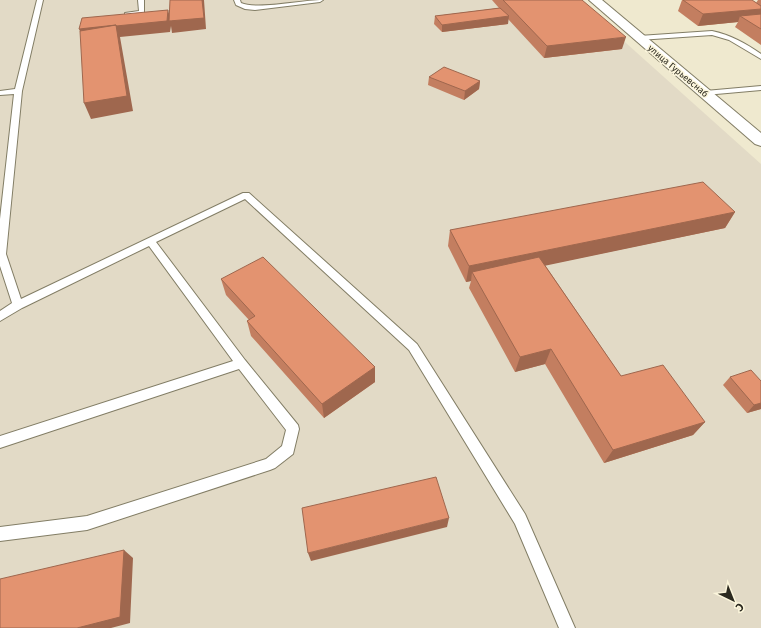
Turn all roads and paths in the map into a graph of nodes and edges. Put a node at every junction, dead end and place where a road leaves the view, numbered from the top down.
1 (40, 0) edge
2 (141, 0) edge
3 (237, 0) edge
4 (320, 0) edge
5 (594, 0) edge
6 (119, 15) edge
7 (639, 38) junction
8 (761, 57) edge
9 (761, 88) edge
10 (18, 92) junction
11 (0, 93) edge
12 (704, 93) junction
13 (761, 141) edge
14 (151, 242) junction
15 (18, 305) junction
16 (0, 317) edge
17 (241, 363) junction
18 (0, 442) edge
19 (0, 534) edge
20 (567, 628) edge

1 - 10 lane
2 - 6 lane
3 - 4 lane
5 - 7 street, улица Гурьевснаб
7 - 8 lane
7 - 12 street, улица Гурьевснаб
9 - 12 lane
10 - 11 lane
10 - 15 lane
12 - 13 street, улица Гурьевснаб
14 - 15 lane
14 - 17 lane
14 - 20 lane
15 - 16 lane
17 - 18 lane
17 - 19 lane

